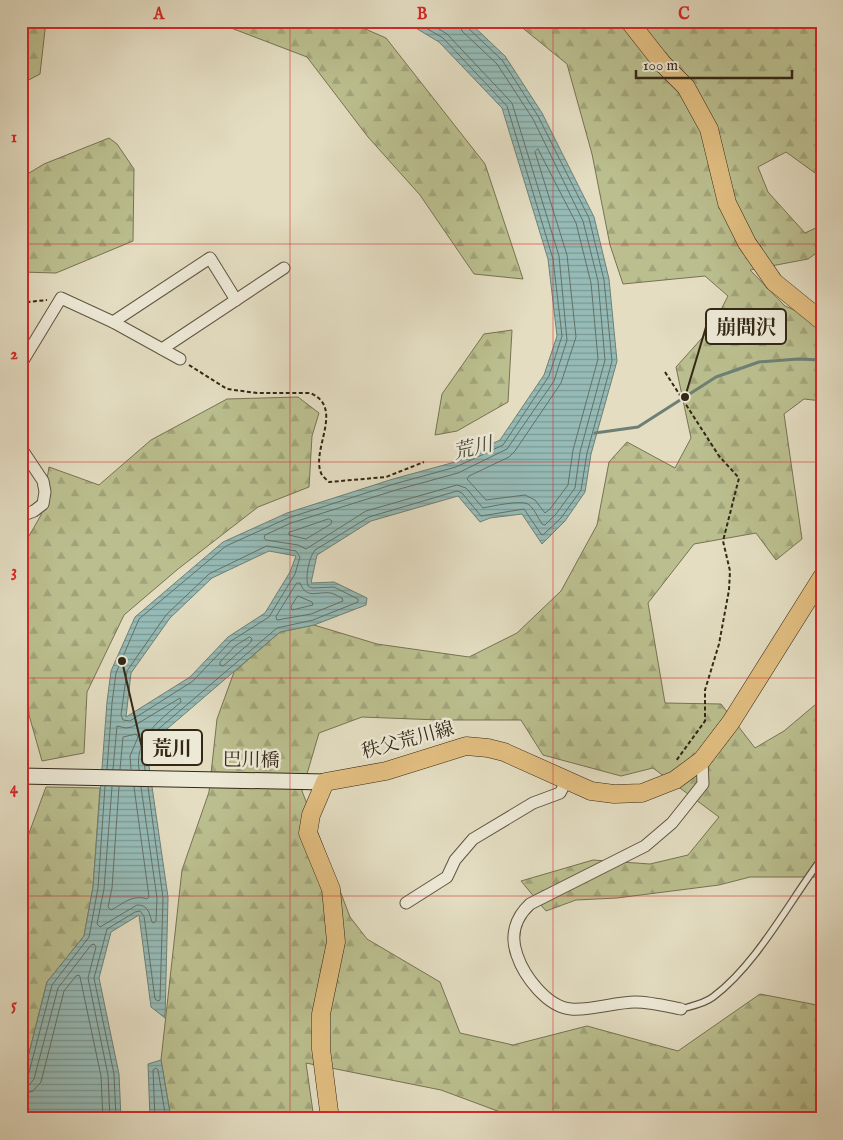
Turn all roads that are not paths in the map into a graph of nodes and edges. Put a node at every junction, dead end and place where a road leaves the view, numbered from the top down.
1 (629, 21) edge
2 (284, 268) dead end
3 (236, 300) junction
4 (822, 321) edge
5 (113, 322) junction
6 (162, 349) junction
7 (180, 359) road end
8 (21, 364) edge
9 (21, 448) edge
10 (21, 516) edge
11 (822, 577) edge
12 (702, 760) junction
13 (21, 776) edge
14 (567, 780) junction
15 (318, 782) junction
16 (822, 858) edge
17 (406, 903) dead end
18 (680, 1009) joint
19 (330, 1119) edge

1 - 4 main road
2 - 3 street
3 - 5 street
3 - 6 street
5 - 6 street
5 - 8 street
6 - 7 street
9 - 10 street
11 - 12 main road, 秩父荒川線
12 - 14 main road, 秩父荒川線
12 - 18 street
13 - 15 main road, 巴川橋
14 - 15 main road, 秩父荒川線
14 - 17 street
15 - 19 main road
16 - 18 lane

